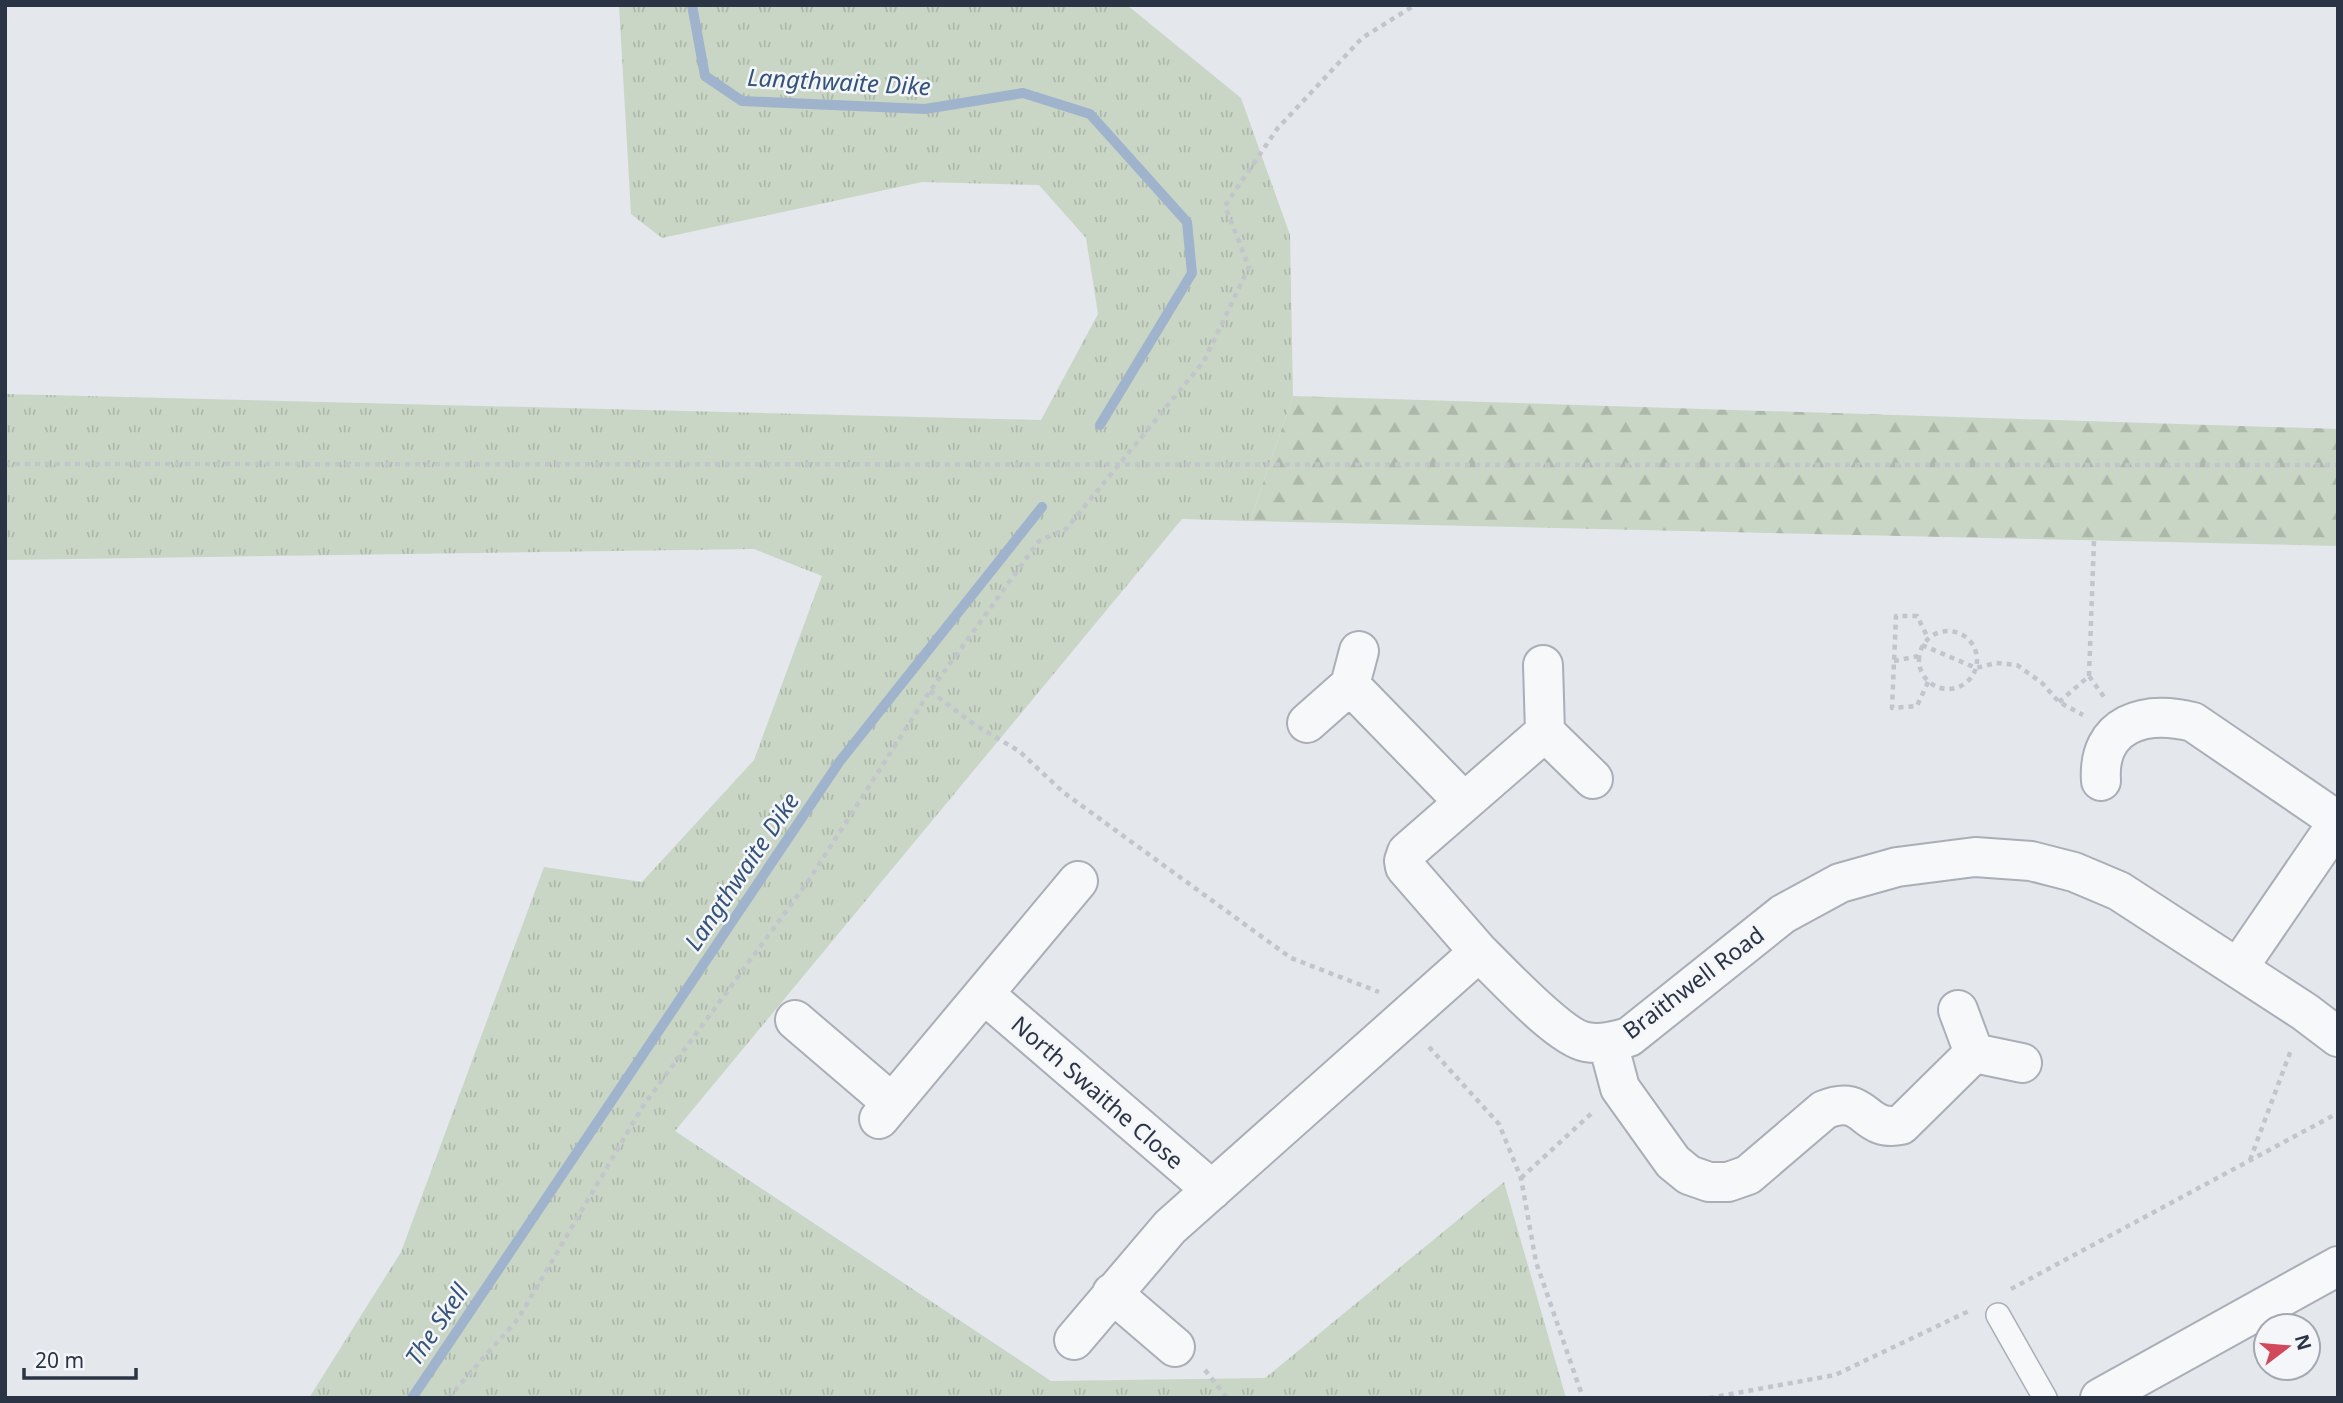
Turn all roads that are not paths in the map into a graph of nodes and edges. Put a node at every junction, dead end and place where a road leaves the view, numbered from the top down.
1 (1544, 665) dead end
2 (1307, 723) dead end
3 (1545, 732) junction
4 (1593, 779) dead end
5 (2101, 781) dead end
6 (1464, 802) junction
7 (2338, 822) edge
8 (1077, 881) dead end
9 (1479, 952) junction
10 (2238, 968) junction
11 (984, 994) junction
12 (1958, 1010) dead end
13 (795, 1020) dead end
14 (2338, 1037) edge
15 (1608, 1043) junction
16 (1974, 1053) junction
17 (2022, 1063) dead end
18 (1212, 1190) junction
19 (2338, 1266) edge
20 (1112, 1293) junction
21 (1990, 1310) road end
22 (1074, 1340) dead end
23 (1175, 1347) dead end
24 (2045, 1398) edge
25 (2100, 1398) edge

1 - 3 street
2 - 6 street
3 - 4 street
3 - 6 street
5 - 7 street
6 - 9 street, Braithwell Road
7 - 10 street
8 - 11 street
9 - 15 street, Braithwell Road
9 - 18 street
10 - 14 street, Braithwell Road
10 - 15 street, Braithwell Road
11 - 13 street
11 - 18 street, North Swaithe Close
12 - 16 street
15 - 16 street
16 - 17 street
18 - 20 street
19 - 25 street
20 - 22 street
20 - 23 street
21 - 24 lane

